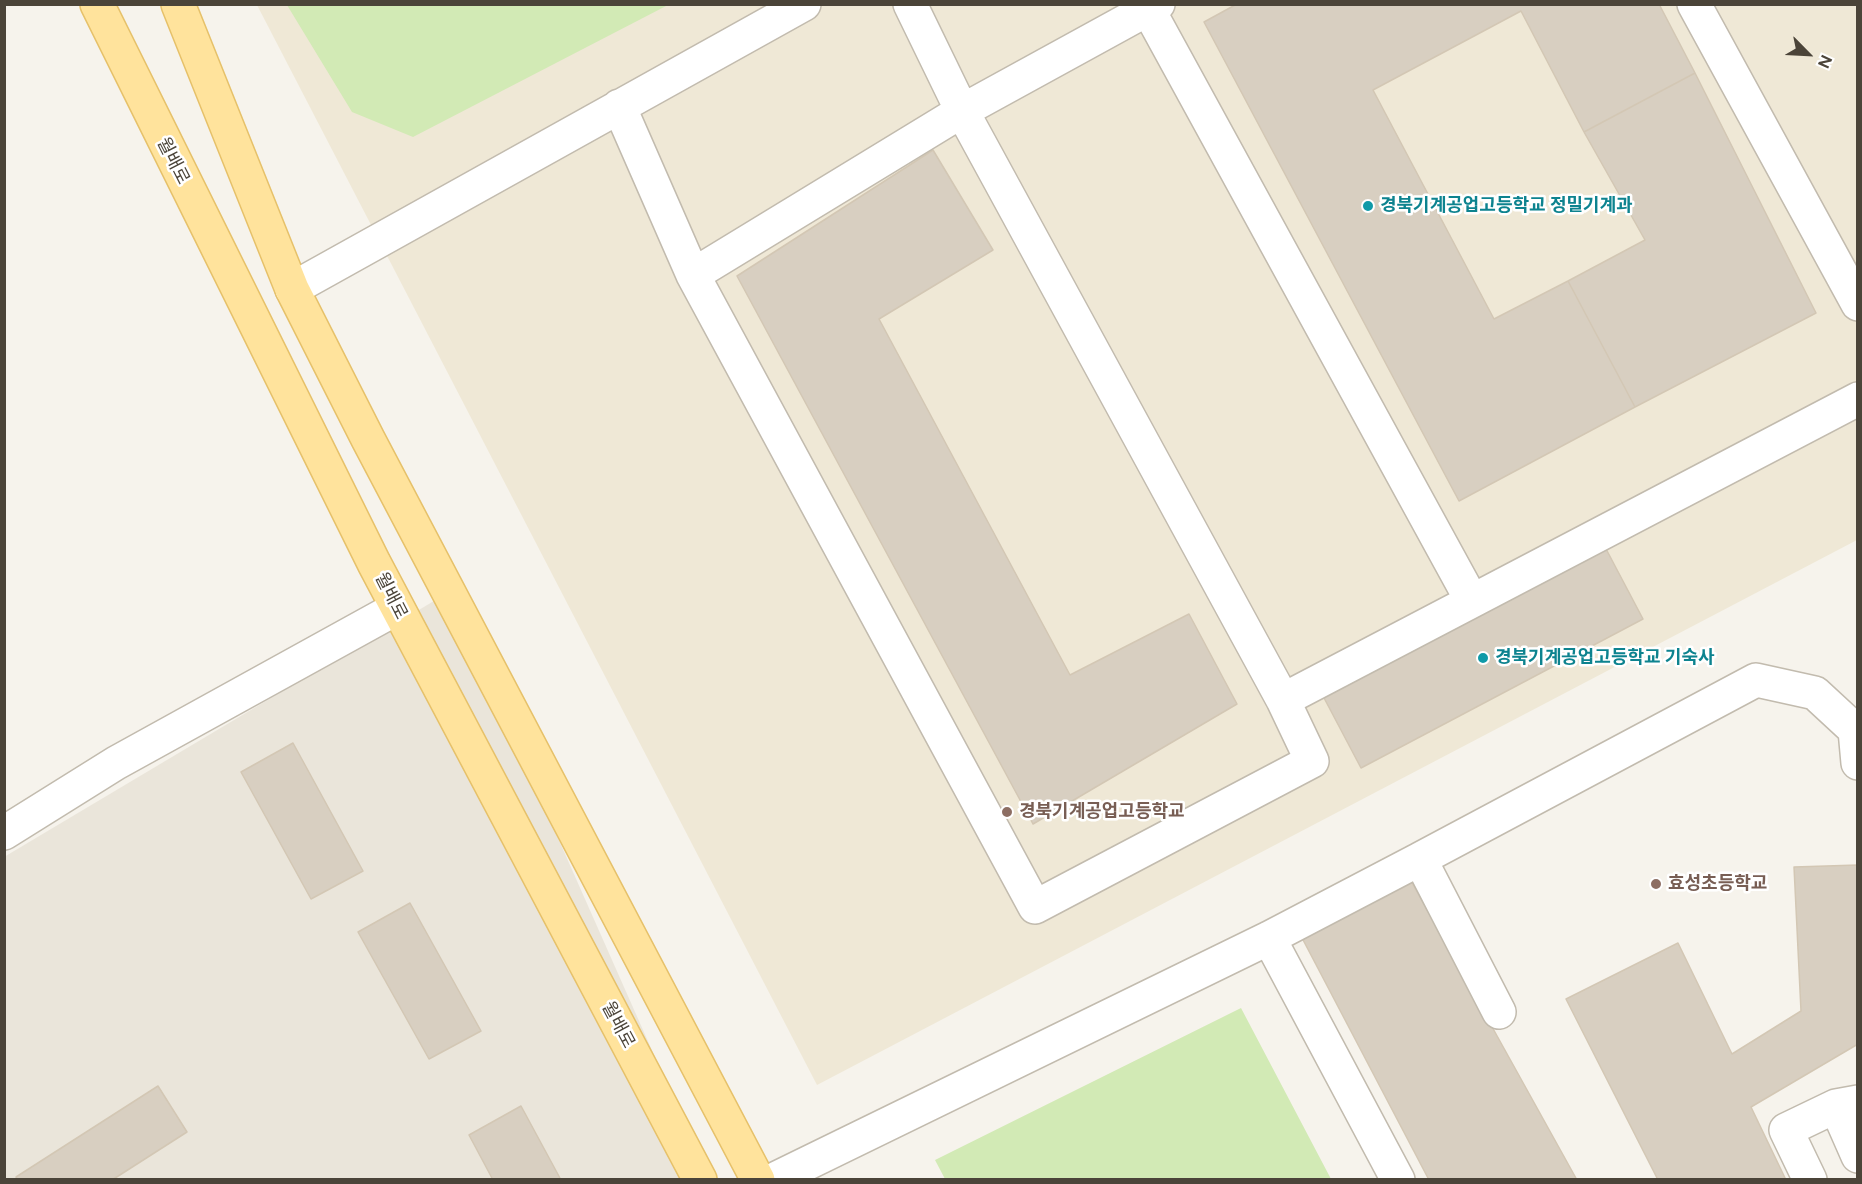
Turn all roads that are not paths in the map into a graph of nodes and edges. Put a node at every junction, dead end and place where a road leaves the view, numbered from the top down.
1 (97, 4) edge
2 (178, 4) edge
3 (804, 4) edge
4 (910, 4) edge
5 (1694, 4) edge
6 (1151, 6) edge
7 (619, 106) junction
8 (962, 111) junction
9 (693, 275) junction
10 (292, 289) junction
11 (1857, 304) edge
12 (1857, 399) edge
13 (1472, 602) junction
14 (397, 608) junction
15 (1283, 700) junction
16 (1857, 763) edge
17 (4, 833) edge
18 (1420, 859) junction
19 (1269, 938) junction
20 (1499, 1012) dead end
21 (1847, 1104) edge
22 (1857, 1155) edge
23 (700, 1179) edge
24 (758, 1179) edge
25 (773, 1179) edge
26 (1398, 1179) edge
27 (1810, 1179) edge

1 - 14 main road, 월배로
2 - 10 main road
3 - 7 street
4 - 8 street
5 - 11 street
6 - 8 street
6 - 13 street
7 - 9 street
7 - 10 street
8 - 9 street
8 - 15 street
9 - 15 street
10 - 24 main road
12 - 13 street
13 - 15 street
14 - 17 street
14 - 23 main road, 월배로
16 - 18 street
18 - 19 street
18 - 20 street
19 - 25 street
19 - 26 street
21 - 22 street
21 - 27 street

